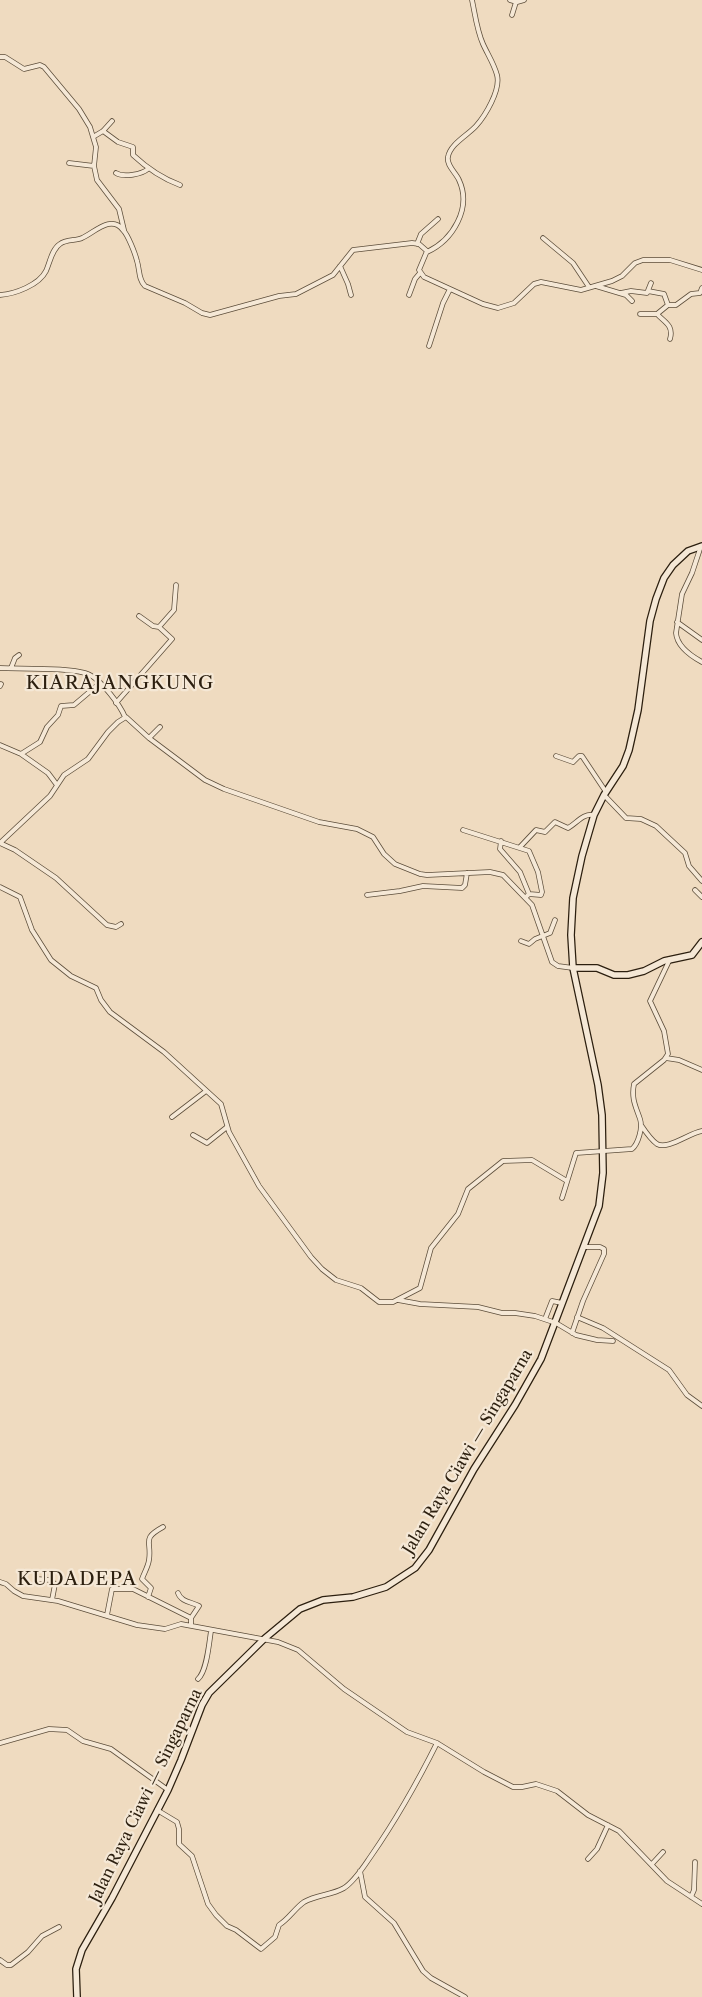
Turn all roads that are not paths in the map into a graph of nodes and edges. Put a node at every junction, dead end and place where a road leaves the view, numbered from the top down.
1 (472, 0) edge
2 (510, 0) edge
3 (524, 0) edge
4 (516, 2) junction
5 (512, 15) dead end
6 (0, 57) edge
7 (112, 121) dead end
8 (103, 131) junction
9 (93, 137) junction
10 (69, 163) dead end
11 (94, 166) junction
12 (148, 169) junction
13 (116, 173) dead end
14 (180, 186) dead end
15 (438, 218) dead end
16 (124, 230) junction
17 (543, 238) dead end
18 (417, 244) junction
19 (427, 252) junction
20 (340, 266) junction
21 (702, 270) edge
22 (420, 273) junction
23 (651, 283) dead end
24 (592, 286) junction
25 (702, 288) edge
26 (450, 289) junction
27 (648, 291) junction
28 (621, 293) junction
29 (0, 295) edge
30 (351, 295) dead end
31 (409, 296) dead end
32 (632, 302) dead end
33 (668, 305) junction
34 (640, 314) dead end
35 (657, 314) junction
36 (670, 339) dead end
37 (429, 346) dead end
38 (702, 546) edge
39 (176, 585) dead end
40 (139, 616) dead end
41 (677, 622) junction
42 (159, 627) junction
43 (702, 640) edge
44 (19, 655) dead end
45 (702, 662) edge
46 (0, 668) edge
47 (11, 668) junction
48 (100, 683) junction
49 (116, 703) junction
50 (125, 717) junction
51 (160, 727) dead end
52 (149, 738) junction
53 (0, 745) edge
54 (21, 754) junction
55 (556, 756) dead end
56 (57, 785) junction
57 (605, 794) junction
58 (594, 816) junction
59 (463, 830) dead end
60 (501, 842) junction
61 (0, 843) edge
62 (520, 847) junction
63 (466, 873) junction
64 (702, 881) edge
65 (0, 887) edge
66 (695, 890) dead end
67 (367, 895) dead end
68 (528, 896) junction
69 (702, 897) edge
70 (554, 920) dead end
71 (121, 924) dead end
72 (544, 937) junction
73 (521, 941) dead end
74 (702, 942) edge
75 (670, 959) junction
76 (573, 968) junction
77 (666, 1058) junction
78 (702, 1070) edge
79 (206, 1091) junction
80 (172, 1117) dead end
81 (641, 1125) junction
82 (227, 1127) junction
83 (702, 1131) edge
84 (193, 1135) dead end
85 (602, 1152) junction
86 (567, 1181) junction
87 (562, 1198) dead end
88 (584, 1247) junction
89 (398, 1300) junction
90 (562, 1303) junction
91 (577, 1317) junction
92 (545, 1319) junction
93 (556, 1323) junction
94 (572, 1333) junction
95 (613, 1341) dead end
96 (702, 1406) edge
97 (163, 1526) dead end
98 (37, 1579) dead end
99 (0, 1582) edge
100 (148, 1597) junction
101 (52, 1600) junction
102 (176, 1600) dead end
103 (107, 1615) junction
104 (191, 1618) junction
105 (191, 1625) junction
106 (211, 1630) junction
107 (264, 1639) junction
108 (198, 1679) dead end
109 (0, 1743) edge
110 (436, 1743) junction
111 (168, 1790) junction
112 (157, 1810) junction
113 (608, 1825) junction
114 (664, 1852) dead end
115 (588, 1859) dead end
116 (696, 1862) dead end
117 (652, 1864) junction
118 (360, 1871) junction
119 (691, 1897) junction
120 (702, 1904) edge
121 (59, 1927) dead end
122 (0, 1960) edge
123 (77, 1997) edge
124 (465, 1997) edge

1 - 19 street
2 - 4 street
3 - 4 street
4 - 5 street
6 - 9 street
7 - 8 street
8 - 9 street
8 - 12 street
9 - 11 street
10 - 11 street
11 - 16 street
12 - 13 street
12 - 14 street
15 - 18 street
16 - 20 street
16 - 29 street
17 - 24 street
18 - 19 street
18 - 20 street
19 - 22 street
20 - 30 street
21 - 24 street
22 - 26 street
22 - 31 street
23 - 27 street
24 - 26 street
24 - 28 street
25 - 33 street
26 - 37 street
27 - 28 street
27 - 33 street
28 - 32 street
33 - 35 street
34 - 35 street
35 - 36 street
38 - 41 street
38 - 57 main road, Jalan Raya Ciawi — Singaparna
39 - 42 street
40 - 42 street
41 - 43 street
41 - 45 street
42 - 49 street
44 - 47 street
46 - 47 street
47 - 48 street
48 - 49 street
48 - 54 street
49 - 50 street
50 - 52 street
50 - 56 street
51 - 52 street
52 - 63 street
53 - 54 street
54 - 56 street
55 - 57 street
56 - 61 street
57 - 58 main road, Jalan Raya Ciawi — Singaparna
57 - 64 street
58 - 62 street
58 - 76 main road, Jalan Raya Ciawi — Singaparna
59 - 60 street
60 - 62 street
60 - 68 street
61 - 71 street
62 - 68 street
63 - 67 street
63 - 68 street
65 - 79 street
66 - 69 street
68 - 72 street
70 - 72 street
72 - 73 street
72 - 76 street
74 - 75 main road
75 - 76 main road
75 - 77 street
76 - 85 main road, Jalan Raya Ciawi — Singaparna
77 - 78 street
77 - 81 street
79 - 80 street
79 - 82 street
81 - 83 street
81 - 85 street
82 - 84 street
82 - 89 street
85 - 86 street
85 - 88 main road, Jalan Raya Ciawi — Singaparna
86 - 87 street
86 - 89 street
88 - 90 main road, Jalan Raya Ciawi — Singaparna
88 - 91 street
89 - 92 street
90 - 92 street
90 - 93 main road, Jalan Raya Ciawi — Singaparna
91 - 94 street
91 - 96 street
92 - 93 street
93 - 94 street
93 - 107 main road, Jalan Raya Ciawi — Singaparna
94 - 95 street
97 - 100 street
98 - 101 street
99 - 101 street
100 - 103 street
100 - 104 street
101 - 103 street
102 - 104 street
103 - 105 street
104 - 105 street
105 - 106 street
106 - 107 street
106 - 108 street
107 - 110 street
107 - 111 main road, Jalan Raya Ciawi — Singaparna
109 - 111 street
110 - 113 street
110 - 118 street
111 - 112 main road, Jalan Raya Ciawi — Singaparna
112 - 118 street
112 - 123 main road, Jalan Raya Ciawi — Singaparna
113 - 115 street
113 - 117 street
114 - 117 street
116 - 119 street
117 - 119 street
118 - 124 street
119 - 120 street
121 - 122 street

